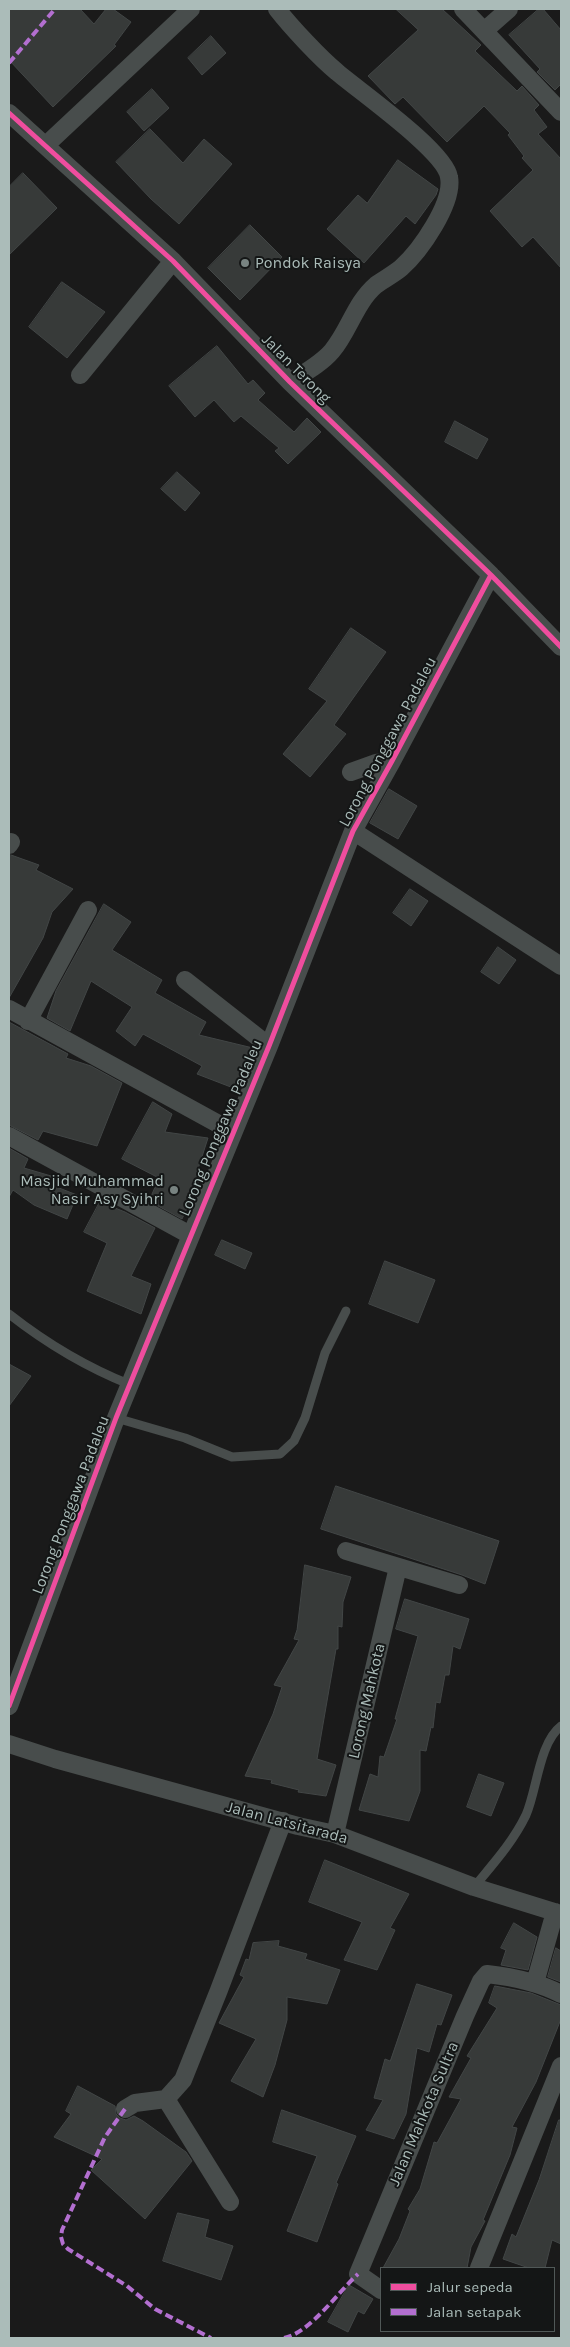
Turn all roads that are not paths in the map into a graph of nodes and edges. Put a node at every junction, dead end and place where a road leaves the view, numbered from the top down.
1 (191, 9) edge
2 (278, 9) edge
3 (463, 9) edge
4 (509, 9) edge
5 (484, 31) junction
6 (561, 112) edge
7 (9, 113) edge
8 (46, 145) junction
9 (173, 261) junction
10 (80, 375) dead end
11 (290, 382) junction
12 (491, 575) junction
13 (561, 647) edge
14 (392, 761) junction
15 (351, 772) dead end
16 (353, 831) junction
17 (88, 910) dead end
18 (561, 966) edge
19 (185, 980) dead end
20 (9, 1009) edge
21 (28, 1021) junction
22 (269, 1046) junction
23 (233, 1132) junction
24 (9, 1136) edge
25 (190, 1236) junction
26 (346, 1311) dead end
27 (9, 1314) edge
28 (131, 1385) junction
29 (116, 1418) junction
30 (346, 1551) dead end
31 (398, 1567) junction
32 (459, 1586) dead end
33 (9, 1706) edge
34 (561, 1726) edge
35 (9, 1744) edge
36 (283, 1821) junction
37 (335, 1834) junction
38 (474, 1887) junction
39 (558, 1913) edge
40 (535, 1983) junction
41 (561, 1994) edge
42 (561, 2066) edge
43 (166, 2099) junction
44 (125, 2109) dead end
45 (230, 2202) dead end
46 (479, 2267) edge
47 (380, 2289) edge

1 - 8 street
2 - 11 street
3 - 5 street
4 - 5 street
5 - 6 street
7 - 8 street, Jalan Terong
8 - 9 street, Jalan Terong
9 - 10 street
9 - 11 street, Jalan Terong
11 - 12 street, Jalan Terong
12 - 13 street, Jalan Terong
12 - 14 street, Lorong Ponggawa Padaleu
14 - 15 street
14 - 16 street, Lorong Ponggawa Padaleu
16 - 18 street
16 - 22 street, Lorong Ponggawa Padaleu
17 - 21 street
19 - 22 street
20 - 21 street
21 - 23 street
22 - 23 street, Lorong Ponggawa Padaleu
23 - 25 street, Lorong Ponggawa Padaleu
24 - 25 street
25 - 28 street, Lorong Ponggawa Padaleu
26 - 29 lane
27 - 28 lane
28 - 29 street, Lorong Ponggawa Padaleu
29 - 33 street, Lorong Ponggawa Padaleu
30 - 31 street
31 - 32 street
31 - 37 street, Lorong Mahkota
34 - 38 lane
35 - 36 street, Jalan Latsitarada
36 - 37 street, Jalan Latsitarada
36 - 43 street
37 - 38 street, Jalan Latsitarada
38 - 39 street, Jalan Latsitarada
39 - 40 street
40 - 41 street, Jalan Mahkota Sultra
40 - 47 street, Jalan Mahkota Sultra
42 - 46 street
43 - 44 street
43 - 45 street

